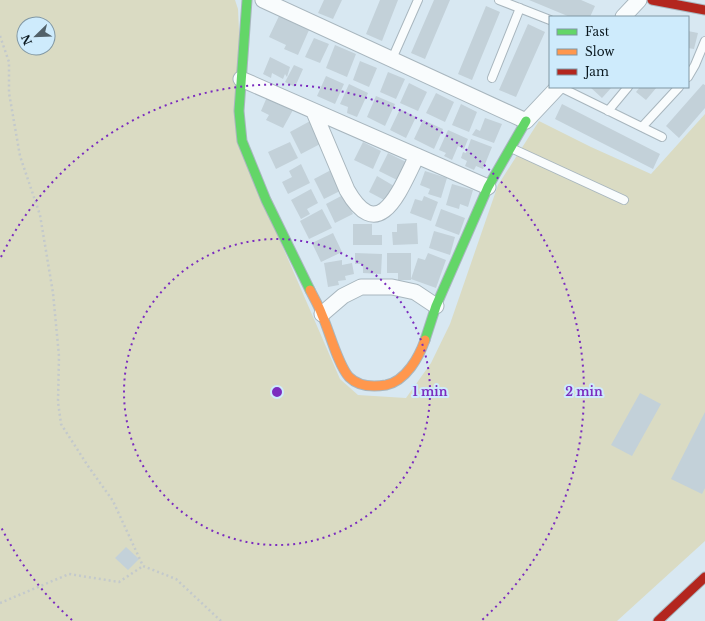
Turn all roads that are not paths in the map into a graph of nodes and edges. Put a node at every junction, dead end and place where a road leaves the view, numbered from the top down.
1 (247, 0) edge
2 (263, 0) edge
3 (418, 0) edge
4 (499, 0) edge
5 (639, 0) edge
6 (652, 0) edge
7 (520, 8) junction
8 (705, 10) edge
9 (624, 16) edge
10 (549, 20) edge
11 (705, 41) edge
12 (392, 59) junction
13 (692, 64) edge
14 (689, 74) edge
15 (492, 78) dead end
16 (241, 79) junction
17 (558, 88) edge
18 (561, 88) edge
19 (627, 88) edge
20 (678, 88) edge
21 (608, 111) junction
22 (314, 112) junction
23 (526, 121) junction
24 (642, 127) junction
25 (662, 137) dead end
26 (510, 148) junction
27 (417, 156) junction
28 (488, 187) junction
29 (624, 200) dead end
30 (436, 306) junction
31 (322, 314) junction
32 (705, 577) edge
33 (658, 621) edge

1 - 16 street
2 - 12 street
3 - 12 lane
4 - 7 lane
5 - 9 street
6 - 8 street
7 - 10 lane
7 - 15 lane
11 - 13 lane
12 - 23 street
13 - 14 lane
16 - 22 street
16 - 31 street
17 - 23 street
18 - 21 lane
19 - 21 lane
20 - 24 lane
21 - 24 lane
22 - 27 street
22 - 27 street
23 - 26 street
24 - 25 lane
26 - 28 street
26 - 29 lane
27 - 28 street
28 - 30 street
30 - 31 street
30 - 31 street
32 - 33 street

